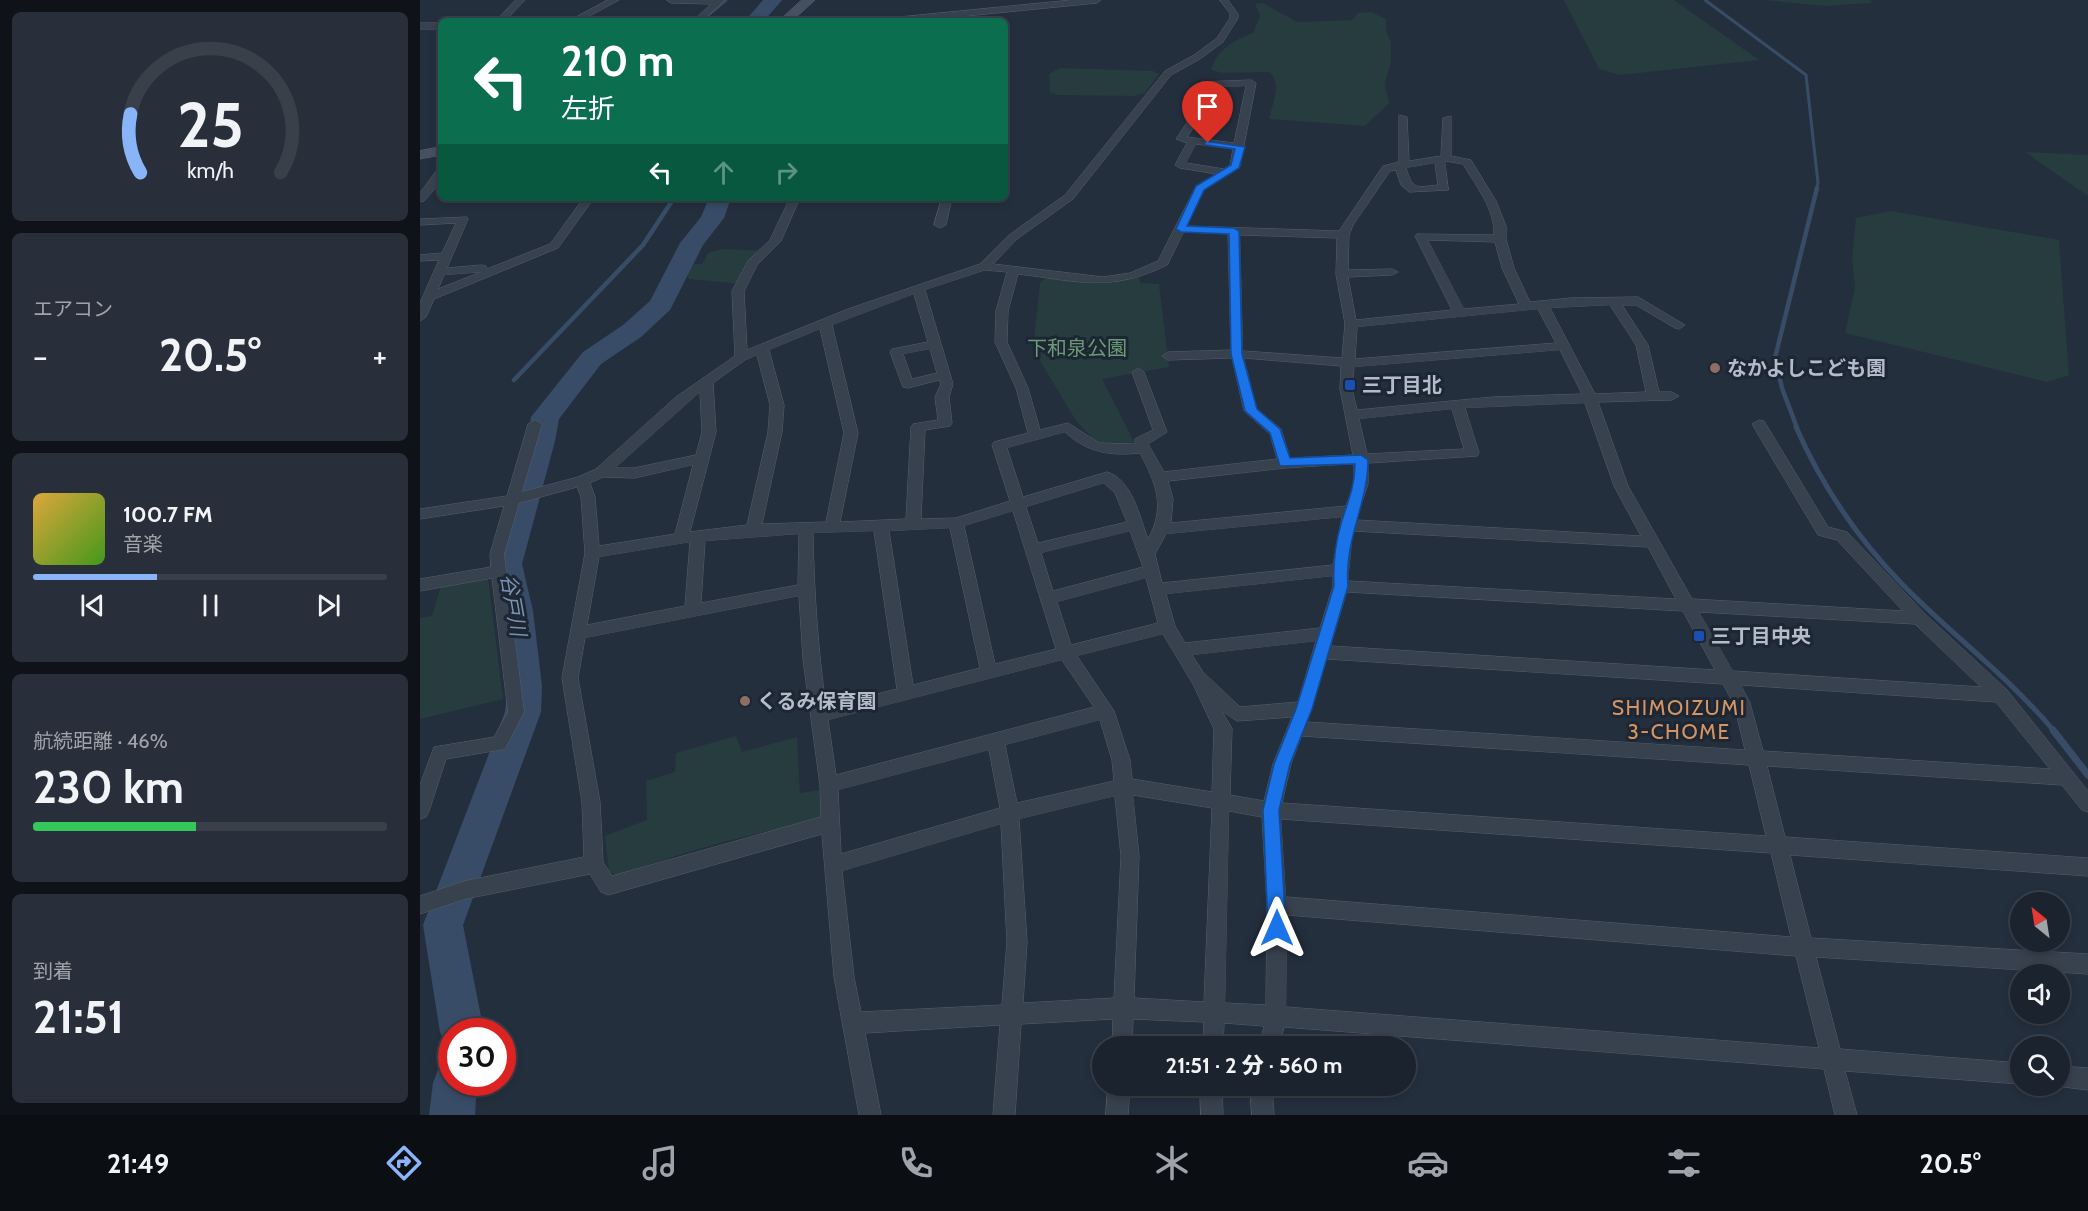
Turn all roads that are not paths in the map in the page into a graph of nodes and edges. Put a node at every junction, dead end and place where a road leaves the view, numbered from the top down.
1 (521, 0) edge
2 (615, 0) edge
3 (671, 0) edge
4 (809, 0) edge
5 (1097, 0) edge
6 (1224, 0) edge
7 (720, 1) edge
8 (503, 18) edge
9 (579, 18) edge
10 (700, 18) edge
11 (788, 18) edge
12 (914, 18) edge
13 (424, 26) edge
14 (420, 34) edge
15 (1402, 117) dead end
16 (1448, 118) dead end
17 (1192, 142) junction
18 (1240, 147) junction
19 (438, 152) edge
20 (420, 155) edge
21 (1443, 159) junction
22 (1402, 165) junction
23 (1225, 172) junction
24 (438, 178) edge
25 (420, 199) edge
26 (587, 201) edge
27 (794, 201) edge
28 (946, 201) edge
29 (420, 222) edge
30 (940, 225) dead end
31 (1181, 229) junction
32 (1234, 231) junction
33 (1343, 235) junction
34 (1500, 239) junction
35 (447, 256) junction
36 (420, 258) edge
37 (984, 266) junction
38 (495, 268) junction
39 (1014, 269) junction
40 (440, 272) junction
41 (1392, 272) dead end
42 (1342, 274) junction
43 (919, 290) junction
44 (430, 296) junction
45 (1614, 302) junction
46 (1544, 306) junction
47 (1527, 308) junction
48 (1460, 314) junction
49 (420, 318) edge
50 (825, 323) junction
51 (1351, 324) junction
52 (1679, 325) dead end
53 (935, 344) junction
54 (1563, 345) junction
55 (762, 349) junction
56 (1237, 354) junction
57 (1168, 356) dead end
58 (741, 357) junction
59 (1346, 362) junction
60 (1138, 372) dead end
61 (944, 375) junction
62 (706, 380) junction
63 (1672, 396) dead end
64 (1590, 397) junction
65 (1654, 397) junction
66 (1458, 406) junction
67 (1353, 415) junction
68 (535, 424) dead end
69 (1759, 424) dead end
70 (1035, 435) junction
71 (1094, 447) junction
72 (1144, 448) junction
73 (703, 458) junction
74 (1361, 460) junction
75 (1285, 463) junction
76 (601, 472) junction
77 (1107, 477) junction
78 (1160, 477) junction
79 (582, 481) junction
80 (514, 500) junction
81 (1019, 504) junction
82 (420, 514) edge
83 (1350, 518) junction
84 (956, 523) junction
85 (912, 524) junction
86 (1134, 525) junction
87 (881, 526) junction
88 (832, 527) junction
89 (806, 528) junction
90 (1162, 529) junction
91 (753, 530) junction
92 (698, 537) junction
93 (681, 538) junction
94 (1652, 542) junction
95 (1033, 550) junction
96 (592, 553) junction
97 (1147, 554) junction
98 (1151, 571) junction
99 (497, 572) junction
100 (1341, 578) junction
101 (420, 585) edge
102 (806, 589) junction
103 (1157, 589) junction
104 (1048, 598) junction
105 (1688, 606) junction
106 (693, 609) junction
107 (1919, 618) junction
108 (1167, 627) junction
109 (580, 633) junction
110 (1326, 634) junction
111 (1181, 650) junction
112 (1065, 652) junction
113 (1322, 652) junction
114 (990, 672) junction
115 (1197, 676) junction
116 (1730, 679) junction
117 (906, 693) junction
118 (2001, 695) junction
119 (1304, 709) junction
120 (1106, 711) junction
121 (821, 715) junction
122 (1297, 729) junction
123 (996, 741) junction
124 (1756, 760) junction
125 (2069, 778) junction
126 (829, 785) junction
127 (1124, 786) junction
128 (1222, 801) junction
129 (2088, 804) edge
130 (1271, 810) junction
131 (420, 811) edge
132 (1010, 813) junction
133 (830, 823) junction
134 (1778, 847) junction
135 (594, 864) junction
136 (832, 865) junction
137 (2088, 867) edge
138 (420, 905) edge
139 (1277, 905) junction
140 (1803, 947) junction
141 (2088, 964) edge
142 (1125, 1008) junction
143 (1215, 1012) junction
144 (1012, 1015) junction
145 (1276, 1016) junction
146 (854, 1023) junction
147 (1123, 1036) edge
148 (1214, 1036) edge
149 (1271, 1036) edge
150 (1831, 1059) junction
151 (2010, 1073) edge
152 (2070, 1078) edge
153 (2088, 1079) edge
154 (1119, 1096) edge
155 (1211, 1096) edge
156 (1262, 1096) edge
157 (870, 1115) edge
158 (1004, 1115) edge
159 (1118, 1115) edge
160 (1212, 1115) edge
161 (1263, 1115) edge
162 (1846, 1115) edge

1 - 8 street
2 - 9 street
3 - 7 street
4 - 11 street
5 - 12 street
6 - 37 street
7 - 10 street
13 - 14 street
15 - 22 street
16 - 21 street
17 - 18 street
17 - 18 street
17 - 23 street
18 - 23 street
19 - 20 street
21 - 22 street
21 - 22 street
21 - 34 street
22 - 33 street
23 - 31 street
24 - 25 street
26 - 38 street
27 - 58 street
28 - 30 street
29 - 35 street
31 - 32 street
31 - 39 street
32 - 33 street
32 - 56 street
33 - 42 street
34 - 47 street
34 - 48 street
35 - 36 street
35 - 40 street
37 - 39 street
37 - 43 street
38 - 40 street
38 - 44 street
39 - 70 street
40 - 44 street
41 - 42 street
42 - 51 street
43 - 50 street
43 - 53 street
44 - 49 street
45 - 46 street
45 - 52 street
45 - 65 street
46 - 47 street
46 - 54 street
47 - 48 street
48 - 51 street
50 - 55 street
50 - 88 street
51 - 59 street
53 - 61 street
53 - 61 street
54 - 59 street
54 - 64 street
55 - 58 street
55 - 91 street
56 - 57 street
56 - 59 street
56 - 75 street
58 - 62 street
59 - 67 street
60 - 72 street
61 - 85 street
62 - 73 street
62 - 76 street
63 - 65 street
64 - 65 street
64 - 66 street
64 - 94 street
66 - 67 street
66 - 74 street
67 - 74 street
68 - 80 street
69 - 107 street
70 - 71 street
70 - 81 street
71 - 72 street
71 - 77 street
72 - 78 street
73 - 76 street
73 - 93 street
74 - 75 street
74 - 83 street
75 - 78 street
76 - 79 street
77 - 81 street
77 - 86 street
78 - 90 street
79 - 80 street
79 - 96 street
80 - 82 street
80 - 99 street
81 - 84 street
81 - 95 street
83 - 90 street
83 - 94 street
83 - 100 street
84 - 85 street
84 - 114 street
85 - 87 street
86 - 95 street
86 - 97 street
87 - 88 street
87 - 117 street
88 - 89 street
89 - 91 street
89 - 102 street
90 - 97 street
91 - 92 street
92 - 93 street
92 - 106 street
93 - 96 street
94 - 105 street
95 - 104 street
96 - 109 street
97 - 98 street
98 - 103 street
98 - 104 street
99 - 101 street
99 - 131 street
100 - 103 street
100 - 105 street
100 - 110 street
102 - 106 street
102 - 121 street
103 - 108 street
104 - 112 street
105 - 107 street
105 - 116 street
106 - 109 street
107 - 118 street
108 - 111 street
108 - 112 street
109 - 135 street
110 - 111 street
110 - 113 street
111 - 115 street
112 - 114 street
112 - 120 street
113 - 116 street
113 - 119 street
114 - 117 street
115 - 119 street
115 - 128 street
116 - 118 street
116 - 124 street
117 - 121 street
118 - 125 street
119 - 122 street
120 - 123 street
120 - 127 street
121 - 126 street
122 - 124 street
122 - 130 street
123 - 126 street
123 - 132 street
124 - 125 street
124 - 134 street
125 - 129 street
126 - 133 street
127 - 128 street
127 - 132 street
127 - 142 street
128 - 130 street
128 - 143 street
130 - 134 street
130 - 139 street
132 - 136 street
132 - 144 street
133 - 135 street
133 - 136 street
134 - 137 street
134 - 140 street
135 - 138 street
136 - 146 street
139 - 140 street
139 - 145 street
140 - 141 street
140 - 150 street
142 - 143 street
142 - 144 street
142 - 147 street
143 - 145 street
143 - 148 street
144 - 146 street
144 - 158 street
145 - 149 street
145 - 150 street
146 - 157 street
150 - 151 street
150 - 162 street
152 - 153 street
154 - 159 street
155 - 160 street
156 - 161 street

